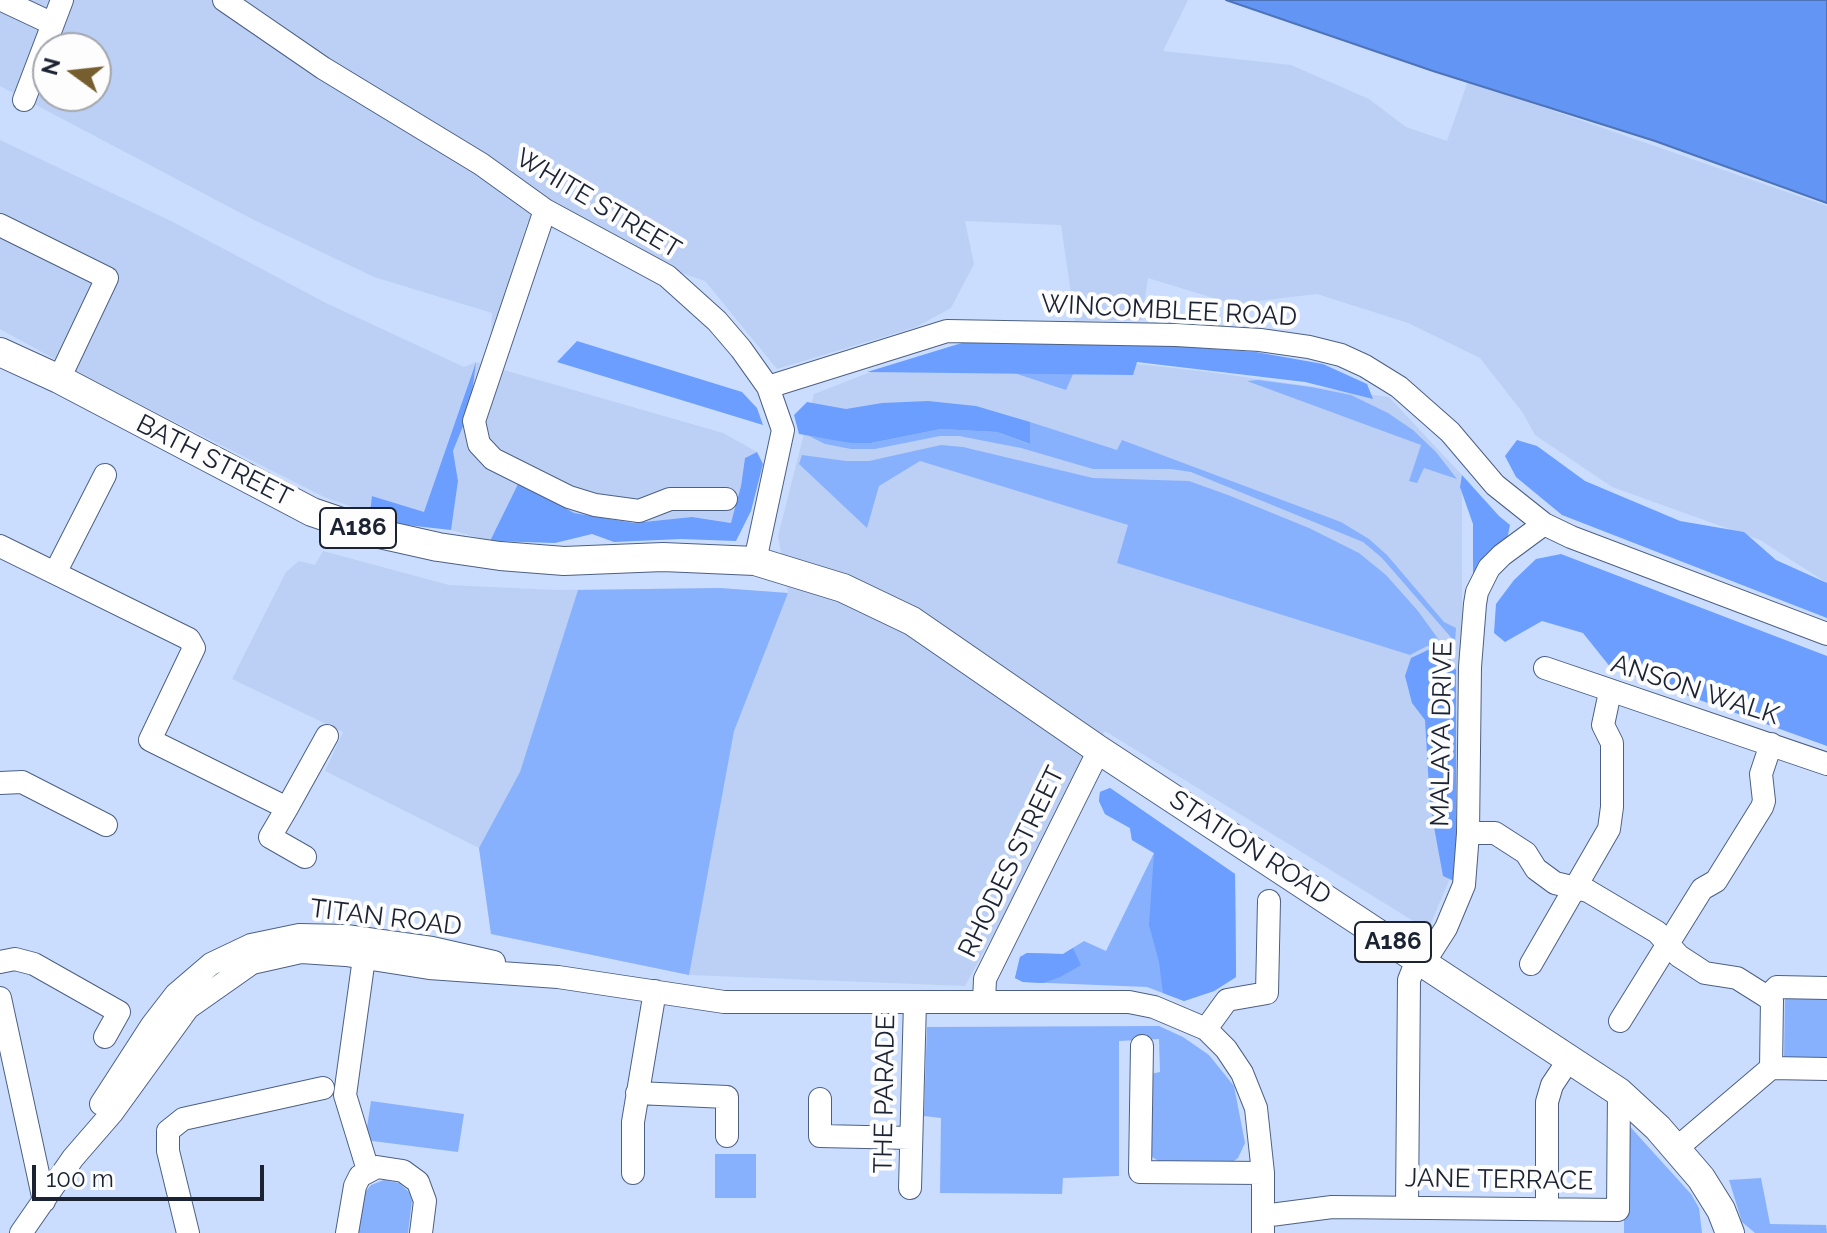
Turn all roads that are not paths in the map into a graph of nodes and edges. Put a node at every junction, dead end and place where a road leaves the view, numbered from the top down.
1 (2, 0) edge
2 (62, 0) edge
3 (224, 0) edge
4 (53, 24) junction
5 (24, 100) dead end
6 (545, 210) junction
7 (0, 225) edge
8 (0, 352) edge
9 (59, 379) junction
10 (768, 387) junction
11 (105, 475) dead end
12 (726, 499) dead end
13 (1544, 524) junction
14 (0, 546) edge
15 (755, 561) junction
16 (55, 573) junction
17 (1827, 634) edge
18 (1545, 668) dead end
19 (1610, 692) junction
20 (327, 736) dead end
21 (1771, 744) junction
22 (1099, 750) junction
23 (1827, 764) edge
24 (0, 783) edge
25 (287, 808) junction
26 (106, 825) dead end
27 (1468, 833) junction
28 (305, 857) dead end
29 (1574, 887) junction
30 (1269, 901) dead end
31 (1669, 944) junction
32 (364, 958) junction
33 (0, 962) edge
34 (1421, 962) junction
35 (1531, 964) dead end
36 (558, 977) junction
37 (1827, 988) edge
38 (655, 991) junction
39 (0, 998) edge
40 (1769, 998) junction
41 (915, 1002) junction
42 (984, 1002) junction
43 (1620, 1021) dead end
44 (1206, 1029) junction
45 (105, 1037) dead end
46 (1142, 1046) dead end
47 (1570, 1058) junction
48 (1771, 1068) junction
49 (1827, 1069) edge
50 (9, 1083) edge
51 (323, 1088) dead end
52 (1619, 1092) junction
53 (637, 1093) junction
54 (820, 1099) dead end
55 (727, 1136) dead end
56 (911, 1138) junction
57 (1677, 1148) junction
58 (73, 1158) junction
59 (368, 1170) junction
60 (633, 1173) dead end
61 (1263, 1173) junction
62 (910, 1188) dead end
63 (44, 1201) junction
64 (1407, 1207) junction
65 (1547, 1209) junction
66 (1263, 1225) edge
67 (21, 1233) edge
68 (188, 1233) edge
69 (347, 1233) edge
70 (421, 1233) edge
71 (1730, 1233) edge

1 - 4 street
2 - 4 street
3 - 6 street, WHITE STREET
4 - 5 street
6 - 10 street, WHITE STREET
6 - 12 street
7 - 9 street
8 - 9 main road, BATH STREET / A186
9 - 15 main road, BATH STREET / A186
10 - 13 street, WINCOMBLEE ROAD
10 - 15 street, WHITE STREET
11 - 16 street
13 - 17 street, WINCOMBLEE ROAD
13 - 27 street, MALAYA DRIVE
14 - 16 street
15 - 22 main road, STATION ROAD / A186
16 - 25 street
18 - 19 street, ANSON WALK
19 - 21 street, ANSON WALK
19 - 29 street
20 - 25 street
21 - 23 street, ANSON WALK
21 - 31 street
22 - 34 main road, STATION ROAD / A186
22 - 42 street, RHODES STREET
24 - 26 street
25 - 28 street
27 - 29 street
27 - 34 street, MALAYA DRIVE
29 - 31 street
29 - 35 street
30 - 44 street
31 - 40 street
31 - 43 street
32 - 36 street, TITAN ROAD
32 - 58 street, TITAN ROAD
32 - 59 street
33 - 45 street
34 - 47 main road, STATION ROAD / A186
34 - 64 street, MALAYA DRIVE
36 - 38 street, TITAN ROAD
36 - 58 street, TITAN ROAD
37 - 40 street
38 - 41 street, TITAN ROAD
38 - 53 street
39 - 50 street
40 - 48 street
41 - 42 street, TITAN ROAD
41 - 56 street, THE PARADE
42 - 44 street, TITAN ROAD
44 - 61 street
46 - 61 street
47 - 52 main road, STATION ROAD / A186
47 - 65 street
48 - 49 street
48 - 57 street
50 - 63 street
51 - 68 street
52 - 57 main road, STATION ROAD / A186
52 - 65 street, JANE TERRACE
53 - 55 street
53 - 60 street
54 - 56 street
56 - 62 street, THE PARADE
57 - 71 main road, STATION ROAD / A186
58 - 63 street, TITAN ROAD
59 - 69 street
59 - 70 street
61 - 66 street
63 - 67 street, TITAN ROAD
64 - 65 street, JANE TERRACE
64 - 66 street, JANE TERRACE

